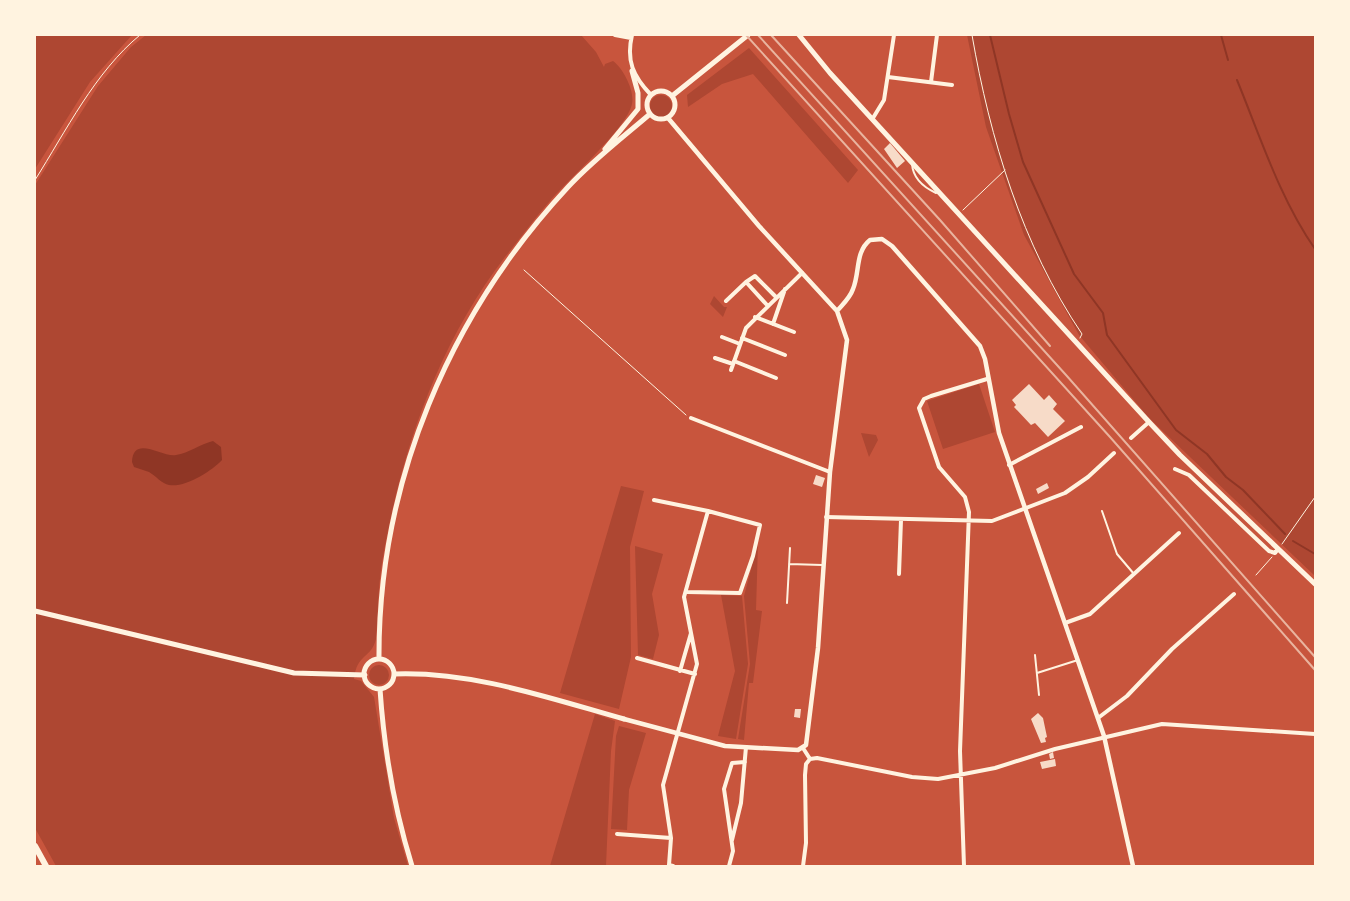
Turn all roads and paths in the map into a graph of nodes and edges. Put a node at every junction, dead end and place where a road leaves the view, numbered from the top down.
1 (140, 35) edge
2 (615, 35) edge
3 (748, 35) edge
4 (799, 35) edge
5 (894, 35) edge
6 (937, 35) edge
7 (972, 35) edge
8 (632, 37) edge
9 (632, 71) junction
10 (888, 76) junction
11 (931, 82) junction
12 (952, 85) dead end
13 (651, 95) junction
14 (672, 96) junction
15 (650, 114) junction
16 (668, 118) junction
17 (873, 118) junction
18 (602, 154) junction
19 (1006, 169) junction
20 (35, 180) edge
21 (960, 214) junction
22 (524, 270) dead end
23 (802, 273) junction
24 (746, 282) junction
25 (785, 289) junction
26 (776, 297) junction
27 (726, 301) dead end
28 (767, 305) junction
29 (837, 311) junction
30 (755, 318) junction
31 (773, 324) junction
32 (794, 332) dead end
33 (722, 337) dead end
34 (742, 338) junction
35 (1078, 343) junction
36 (740, 344) junction
37 (786, 355) dead end
38 (715, 358) dead end
39 (734, 363) junction
40 (731, 370) dead end
41 (776, 378) dead end
42 (987, 379) junction
43 (691, 418) joint
44 (1149, 422) junction
45 (1081, 427) dead end
46 (1131, 438) dead end
47 (1114, 453) dead end
48 (1009, 465) junction
49 (1175, 469) dead end
50 (830, 472) junction
51 (1315, 497) edge
52 (654, 500) dead end
53 (1025, 510) junction
54 (708, 511) junction
55 (1102, 511) dead end
56 (826, 517) junction
57 (901, 520) junction
58 (968, 522) junction
59 (1179, 533) dead end
60 (790, 548) dead end
61 (1277, 551) junction
62 (789, 564) junction
63 (824, 566) junction
64 (899, 574) dead end
65 (1134, 574) junction
66 (1256, 575) dead end
67 (1315, 584) edge
68 (687, 592) junction
69 (1234, 594) dead end
70 (787, 603) dead end
71 (35, 611) edge
72 (1065, 623) junction
73 (691, 632) junction
74 (1035, 655) dead end
75 (637, 658) dead end
76 (379, 659) junction
77 (1078, 660) junction
78 (680, 671) junction
79 (1038, 673) junction
80 (365, 674) junction
81 (394, 674) junction
82 (695, 674) junction
83 (380, 689) junction
84 (1039, 695) dead end
85 (1098, 718) junction
86 (624, 719) joint
87 (678, 733) junction
88 (1315, 734) edge
89 (1104, 736) junction
90 (746, 747) junction
91 (803, 748) junction
92 (810, 759) junction
93 (745, 762) junction
94 (960, 776) junction
95 (617, 834) dead end
96 (671, 838) junction
97 (732, 840) junction
98 (35, 846) edge
99 (46, 866) edge
100 (412, 866) edge
101 (670, 866) edge
102 (729, 866) edge
103 (803, 866) edge
104 (964, 866) edge
105 (1134, 866) edge

1 - 20 path
2 - 8 street
3 - 14 main road
4 - 17 main road
5 - 10 street
6 - 11 street
7 - 19 path
8 - 9 street
9 - 13 street
9 - 18 main road
10 - 11 street
10 - 17 street
11 - 12 street
13 - 14 main road
13 - 15 main road
14 - 16 main road
15 - 16 main road
15 - 18 main road
16 - 23 street
17 - 21 main road
18 - 76 main road
19 - 21 path
19 - 35 path
21 - 35 main road
22 - 43 path
23 - 25 street
23 - 29 street
24 - 26 street
24 - 27 street
24 - 28 street
25 - 26 street
25 - 31 street
26 - 28 street
28 - 30 street
29 - 42 street
29 - 50 street
30 - 31 street
30 - 34 street
31 - 32 street
33 - 36 street
34 - 36 street
34 - 37 street
35 - 44 main road
36 - 39 street
38 - 39 street
39 - 40 street
39 - 41 street
42 - 48 street
42 - 58 street
43 - 50 street
44 - 46 street
44 - 61 main road
45 - 48 street
47 - 53 street
48 - 53 street
49 - 61 street
50 - 56 street
51 - 61 path
52 - 54 street
53 - 58 street
53 - 72 street
54 - 68 street
54 - 68 street
55 - 65 lane
56 - 57 street
56 - 63 street
57 - 58 street
57 - 64 street
58 - 94 street
59 - 65 street
60 - 62 lane
61 - 66 path
61 - 67 main road
62 - 63 lane
62 - 70 lane
63 - 91 street
65 - 72 street
68 - 73 street
69 - 85 street
71 - 80 main road
72 - 77 street
73 - 78 street
73 - 82 street
74 - 79 lane
75 - 78 street
76 - 80 main road
76 - 81 main road
77 - 79 lane
77 - 85 street
78 - 82 street
79 - 84 lane
80 - 83 main road
81 - 83 main road
81 - 86 main road
82 - 87 street
83 - 100 main road
85 - 89 street
86 - 87 street
87 - 90 street
87 - 96 street
88 - 89 street
89 - 94 street
89 - 105 street
90 - 91 street
90 - 93 street
91 - 92 street
92 - 94 street
92 - 103 street
93 - 97 street
93 - 97 street
94 - 104 street
95 - 96 street
96 - 101 street
97 - 102 street
98 - 99 highway

